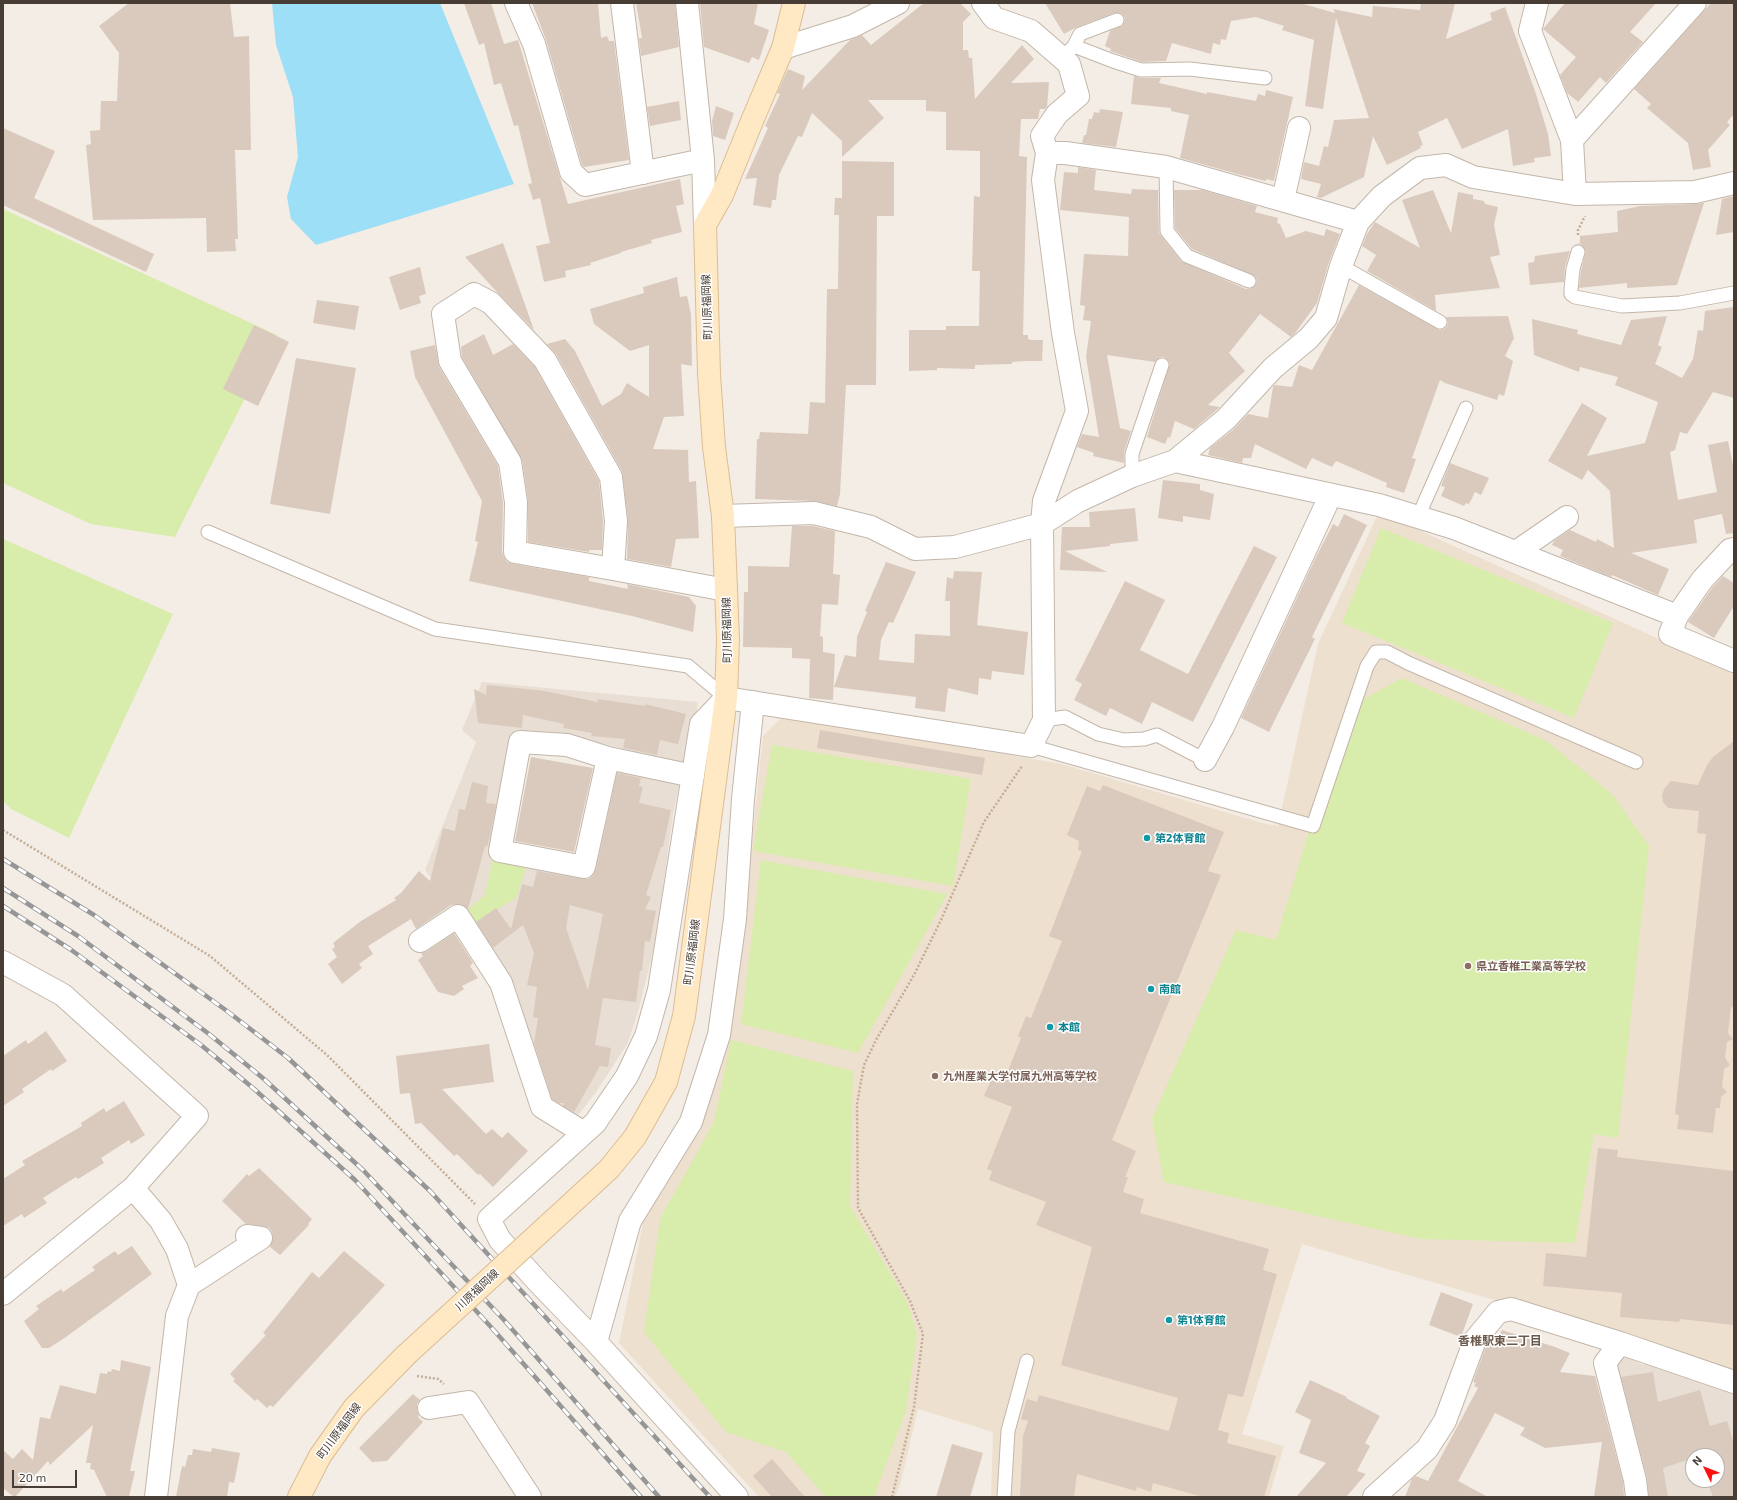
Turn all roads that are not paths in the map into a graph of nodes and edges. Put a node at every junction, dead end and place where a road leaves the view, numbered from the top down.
1 (516, 3) edge
2 (622, 3) edge
3 (687, 3) edge
4 (794, 3) edge
5 (898, 3) edge
6 (983, 3) edge
7 (1537, 3) edge
8 (1695, 3) edge
9 (1117, 20) dead end
10 (783, 48) junction
11 (1068, 52) junction
12 (1265, 78) dead end
13 (1299, 128) dead end
14 (1572, 140) junction
15 (1046, 153) junction
16 (703, 160) junction
17 (1166, 167) junction
18 (643, 174) junction
19 (1734, 183) edge
20 (1575, 194) junction
21 (1283, 200) junction
22 (1358, 222) junction
23 (705, 225) junction
24 (1578, 252) road end
25 (1341, 266) junction
26 (1249, 281) dead end
27 (1734, 293) edge
28 (1440, 322) dead end
29 (1162, 365) dead end
30 (1466, 408) dead end
31 (1175, 461) junction
32 (1132, 476) junction
33 (1329, 494) junction
34 (723, 516) junction
35 (1418, 516) junction
36 (1567, 517) dead end
37 (1042, 524) junction
38 (208, 532) dead end
39 (1734, 549) edge
40 (1516, 552) junction
41 (613, 570) junction
42 (726, 590) junction
43 (1677, 616) junction
44 (1734, 661) edge
45 (726, 698) junction
46 (752, 702) junction
47 (1044, 720) junction
48 (1031, 746) junction
49 (608, 758) junction
50 (1205, 760) joint
51 (1636, 762) dead end
52 (693, 776) junction
53 (420, 941) dead end
54 (3, 962) edge
55 (584, 1133) junction
56 (133, 1188) junction
57 (547, 1226) joint
58 (247, 1236) dead end
59 (189, 1285) junction
60 (3, 1294) edge
61 (596, 1342) junction
62 (1620, 1343) junction
63 (406, 1355) joint
64 (1027, 1361) dead end
65 (1734, 1382) edge
66 (429, 1408) dead end
67 (156, 1497) edge
68 (299, 1497) edge
69 (530, 1497) edge
70 (737, 1497) edge
71 (1004, 1497) edge
72 (1374, 1497) edge
73 (1637, 1497) edge

1 - 18 street
2 - 18 street
3 - 16 street
4 - 10 main road
5 - 10 street
6 - 11 street
7 - 14 street
8 - 14 street
9 - 11 lane
10 - 23 main road
11 - 12 lane
11 - 15 street
13 - 21 street
14 - 20 street
15 - 17 street
15 - 37 street
16 - 18 street
16 - 23 street
17 - 21 street
17 - 26 lane
19 - 20 street
20 - 22 street
21 - 22 street
22 - 25 street
23 - 34 main road, 町川原福岡線
24 - 27 lane
25 - 28 lane
25 - 31 street
29 - 32 lane
30 - 35 lane
31 - 32 street
31 - 33 street
32 - 37 street
33 - 35 street
33 - 50 street
34 - 37 street
34 - 42 main road, 町川原福岡線
35 - 40 street
36 - 40 street
37 - 47 street
38 - 45 lane
39 - 43 street
40 - 43 street
41 - 41 street
41 - 42 street
42 - 45 main road, 町川原福岡線
43 - 44 street
45 - 46 street
45 - 52 street
45 - 57 main road, 町川原福岡線
46 - 48 street
46 - 61 street
47 - 48 street
47 - 50 lane
48 - 51 lane
49 - 49 street
49 - 52 street
52 - 55 street
53 - 55 street
54 - 56 street
55 - 61 street
56 - 59 street
56 - 60 street
57 - 63 main road, 川原福岡線, bridge
58 - 59 street
59 - 67 street
61 - 70 street
62 - 65 street
62 - 72 street
62 - 73 street
63 - 68 main road, 町川原福岡線
64 - 71 lane
66 - 69 street

